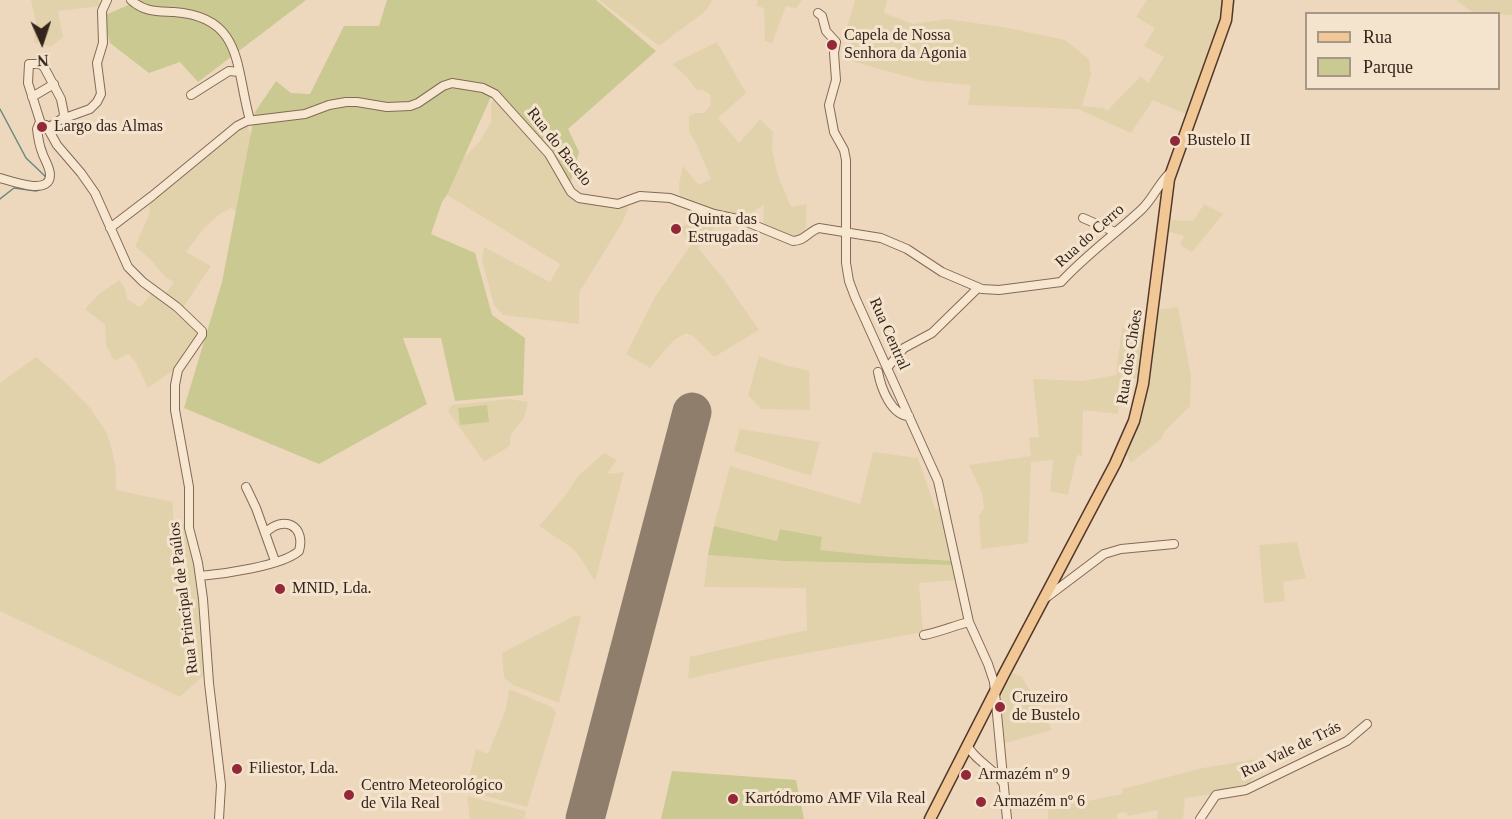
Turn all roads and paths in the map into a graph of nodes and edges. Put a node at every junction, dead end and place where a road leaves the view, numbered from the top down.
1 (107, 0) edge
2 (131, 0) edge
3 (1228, 0) edge
4 (818, 13) dead end
5 (239, 72) junction
6 (54, 84) junction
7 (191, 96) dead end
8 (32, 97) junction
9 (62, 119) junction
10 (250, 120) junction
11 (45, 126) junction
12 (1170, 173) junction
13 (0, 178) edge
14 (1083, 219) dead end
15 (110, 228) junction
16 (1116, 231) junction
17 (845, 232) junction
18 (978, 288) junction
19 (887, 368) junction
20 (878, 372) dead end
21 (909, 416) junction
22 (246, 487) dead end
23 (265, 533) junction
24 (1174, 544) dead end
25 (275, 561) junction
26 (200, 576) junction
27 (1043, 601) junction
28 (969, 622) junction
29 (924, 635) dead end
30 (988, 664) junction
31 (1004, 674) junction
32 (995, 691) junction
33 (1367, 723) dead end
34 (967, 745) junction
35 (957, 763) junction
36 (983, 763) junction
37 (1004, 784) junction
38 (219, 819) edge
39 (930, 819) edge
40 (1007, 819) edge
41 (1200, 819) edge

1 - 9 street
2 - 5 street
3 - 12 main road, Rua dos Chões
4 - 17 street, Rua Central
5 - 7 street
5 - 10 street
6 - 8 street
6 - 8 street
6 - 9 street
8 - 11 street
9 - 11 street
10 - 15 street
10 - 17 street, Rua do Bacelo
11 - 13 street
11 - 15 street, Rua Principal de Paúlos
12 - 16 street, Rua do Cerro
12 - 27 main road, Rua dos Chões
14 - 16 street
15 - 26 street, Rua Principal de Paúlos
16 - 18 street, Rua do Cerro
17 - 18 street, Rua do Cerro
17 - 19 street, Rua Central
18 - 19 street
19 - 21 street, Rua Central
20 - 21 street
21 - 28 street, Rua Central
22 - 23 street
23 - 25 street
23 - 25 street
24 - 27 street
25 - 26 street
26 - 38 street, Rua Principal de Paúlos
27 - 31 main road, Rua dos Chões
28 - 29 street
28 - 30 street, Rua Central
30 - 31 street
30 - 32 street, Rua Central
31 - 32 main road, Rua dos Chões
32 - 34 main road, Rua dos Chões
32 - 37 street, Rua Central
33 - 41 street, Rua Vale de Trás
34 - 35 main road, Rua dos Chões
34 - 36 street
35 - 36 street
35 - 39 main road, Rua dos Chões
36 - 37 street
37 - 40 street, Rua Central

